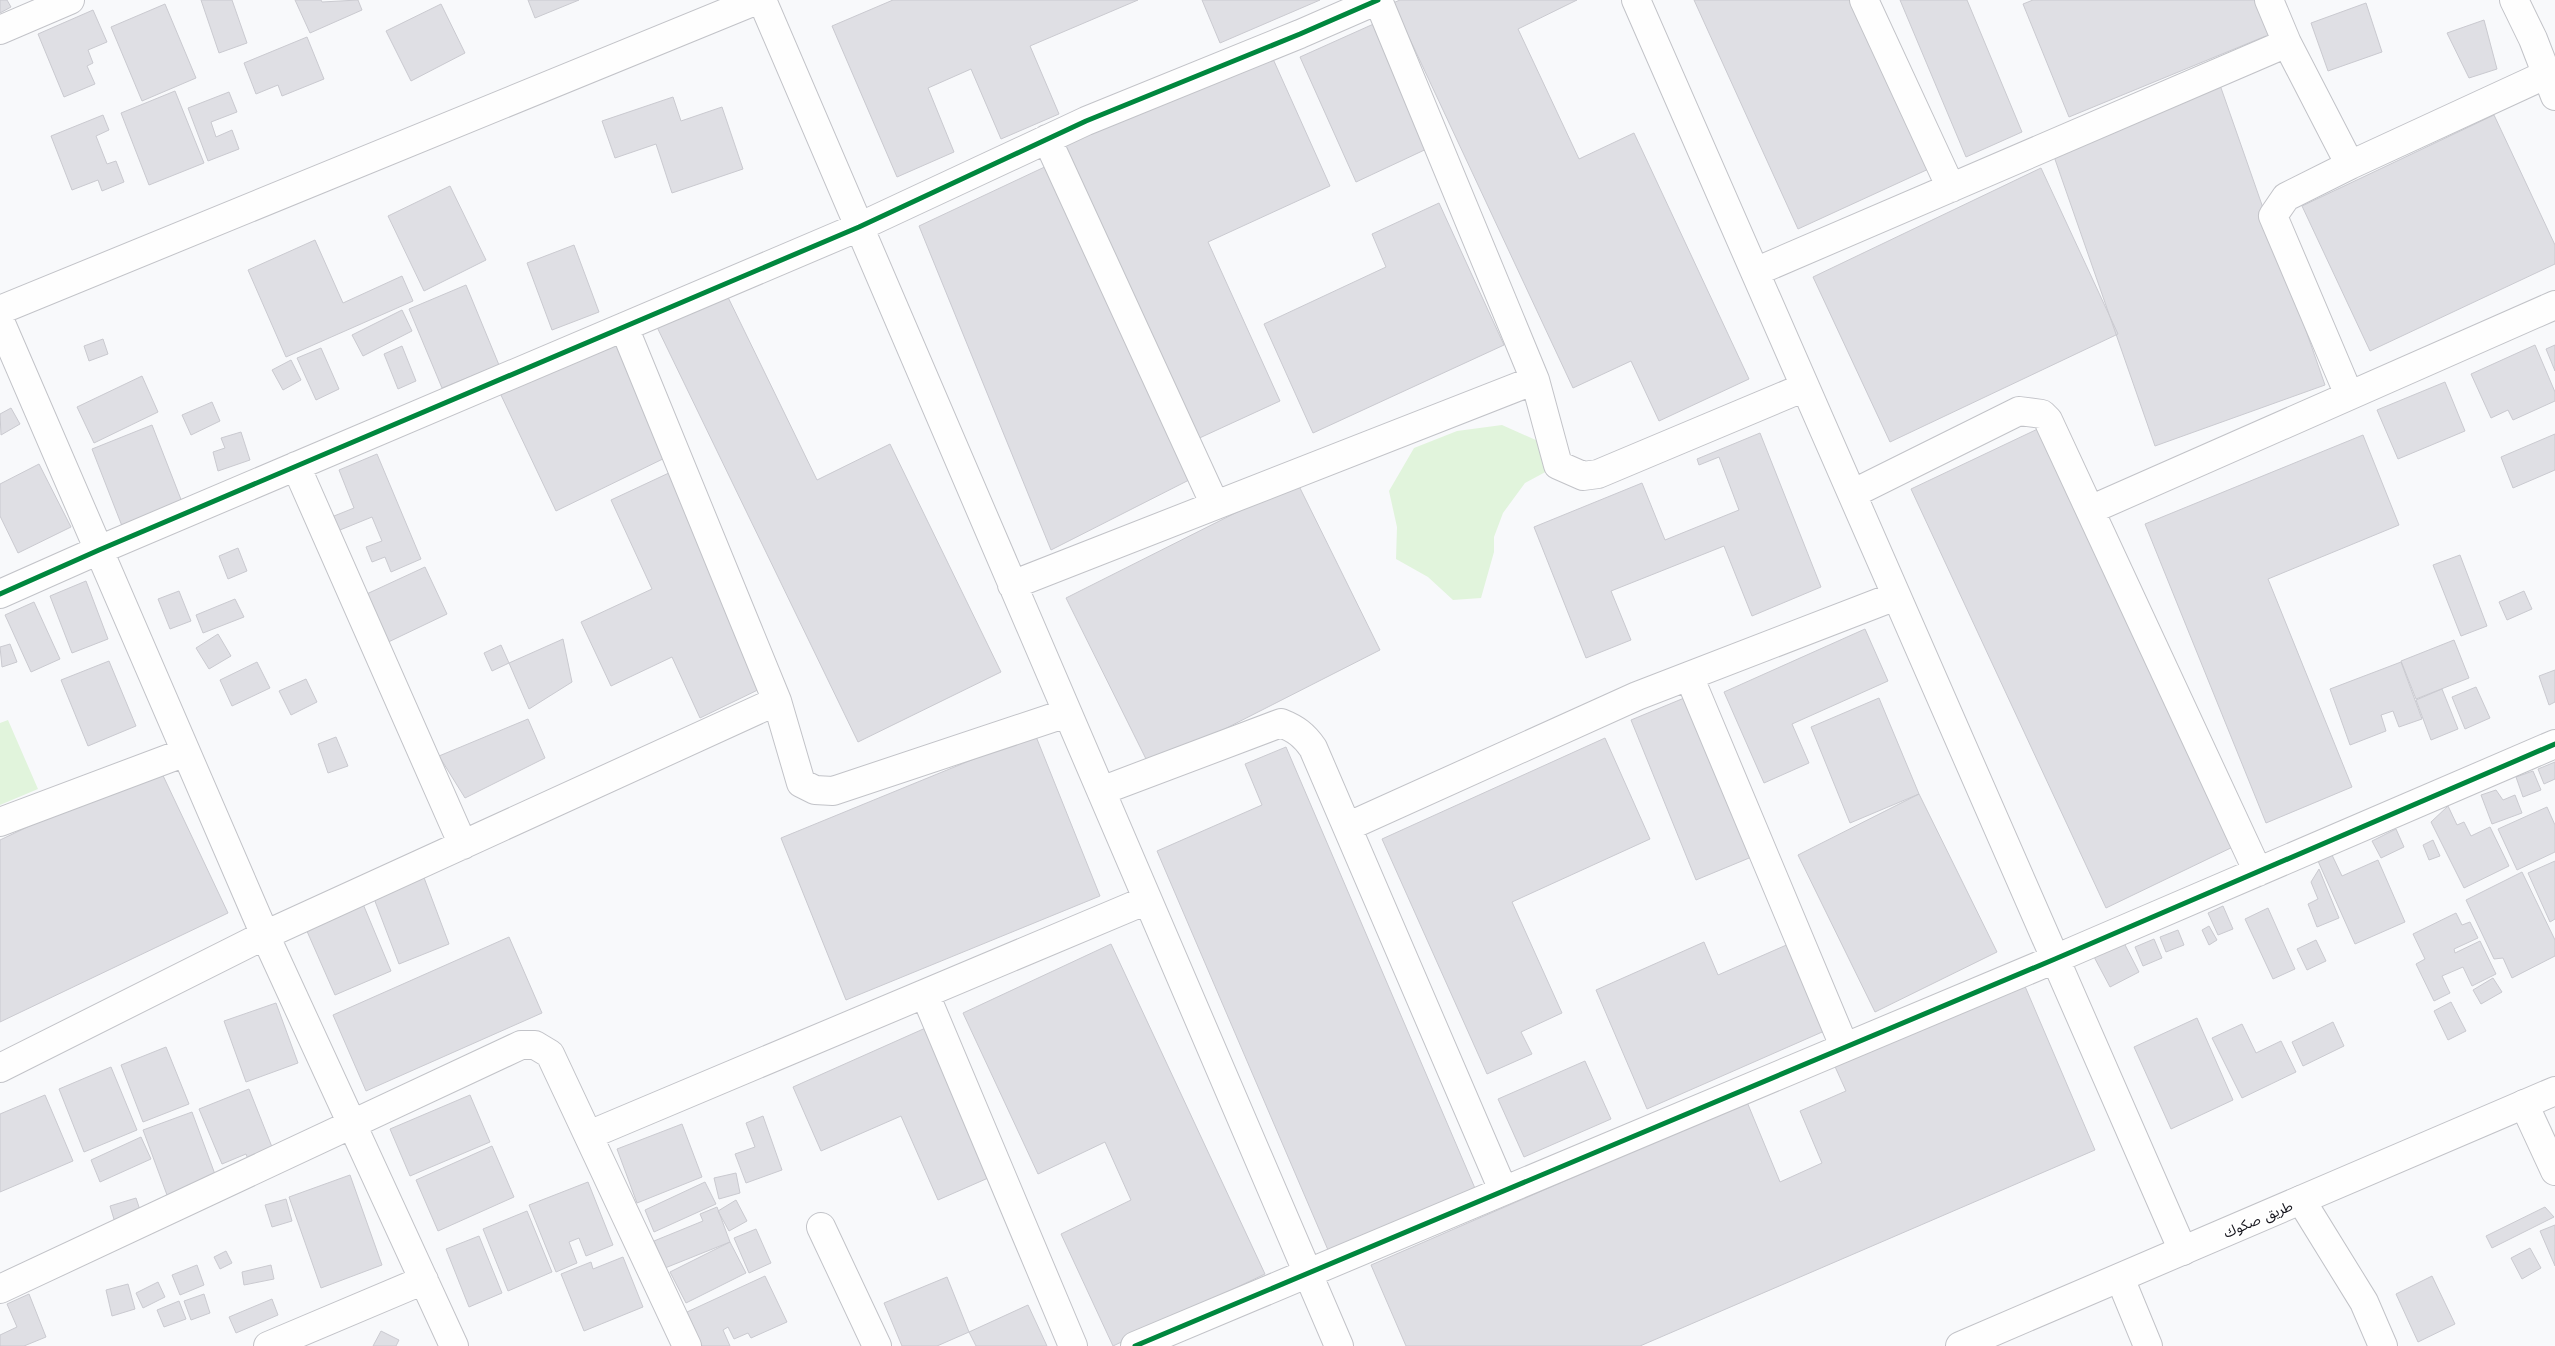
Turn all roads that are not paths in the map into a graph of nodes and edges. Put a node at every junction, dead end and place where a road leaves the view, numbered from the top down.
1 (70, 0) edge
2 (757, 0) edge
3 (762, 0) edge
4 (1378, 0) edge
5 (1636, 0) edge
6 (1864, 0) edge
7 (2270, 0) edge
8 (2514, 0) edge
9 (0, 30) edge
10 (2287, 43) junction
11 (2550, 85) edge
12 (1047, 139) junction
13 (2350, 165) junction
14 (1951, 188) junction
15 (859, 227) junction
16 (1755, 272) junction
17 (2555, 305) edge
18 (0, 310) edge
19 (0, 321) edge
20 (624, 327) junction
21 (1535, 380) junction
22 (1805, 387) junction
23 (2349, 396) junction
24 (296, 466) junction
25 (1852, 494) junction
26 (1215, 505) junction
27 (2090, 510) junction
28 (99, 550) junction
29 (1012, 584) junction
30 (0, 594) edge
31 (1896, 596) junction
32 (1689, 676) junction
33 (777, 701) junction
34 (1067, 713) junction
35 (2555, 744) edge
36 (186, 752) junction
37 (1101, 791) junction
38 (0, 822) edge
39 (1347, 827) junction
40 (463, 845) junction
41 (2258, 872) junction
42 (1147, 900) junction
43 (265, 935) junction
44 (2055, 958) junction
45 (925, 994) junction
46 (1844, 1046) junction
47 (0, 1068) edge
48 (2555, 1091) edge
49 (2524, 1104) junction
50 (353, 1126) junction
51 (589, 1135) junction
52 (2555, 1172) edge
53 (1503, 1190) junction
54 (2301, 1200) junction
55 (821, 1227) dead end
56 (2183, 1251) junction
57 (1307, 1273) junction
58 (2120, 1278) junction
59 (424, 1280) junction
60 (0, 1289) edge
61 (268, 1346) edge
62 (454, 1346) edge
63 (687, 1346) edge
64 (877, 1346) edge
65 (1073, 1346) edge
66 (1135, 1346) edge
67 (1339, 1346) edge
68 (1960, 1346) edge
69 (2148, 1346) edge
70 (2383, 1346) edge

1 - 9 street
2 - 18 street
3 - 15 street
4 - 12 street
4 - 21 street
5 - 16 street
6 - 14 street
7 - 10 street
8 - 11 street
10 - 13 street
10 - 14 street
11 - 13 street
12 - 15 street
12 - 26 street
13 - 23 street
14 - 16 street
15 - 20 street
15 - 29 street
16 - 22 street
17 - 23 street
19 - 28 street
20 - 24 street
20 - 33 street
21 - 22 street
21 - 26 street
22 - 25 street
23 - 27 street
24 - 28 street
24 - 40 street
25 - 27 street
25 - 31 street
26 - 29 street
27 - 41 street
28 - 30 street
28 - 36 street
29 - 34 street
31 - 32 street
31 - 44 street
32 - 39 street
32 - 46 street
33 - 34 street
33 - 40 street
34 - 37 street
35 - 41 street
36 - 38 street
36 - 43 street
37 - 39 street
37 - 42 street
39 - 53 street
40 - 43 street
41 - 44 street
42 - 45 street
42 - 57 street
43 - 47 street
43 - 50 street
44 - 46 street
44 - 56 street
45 - 51 street
45 - 65 street
46 - 53 street
48 - 49 street, طريق صكوك
49 - 52 street
49 - 54 street, طريق صكوك
50 - 51 street
50 - 59 street
50 - 60 street
51 - 63 street
53 - 57 street
54 - 56 street, طريق صكوك
54 - 70 street
55 - 64 street
56 - 58 street, طريق صكوك
57 - 66 street
57 - 67 street
58 - 68 street, طريق صكوك
58 - 69 street
59 - 61 street
59 - 62 street

